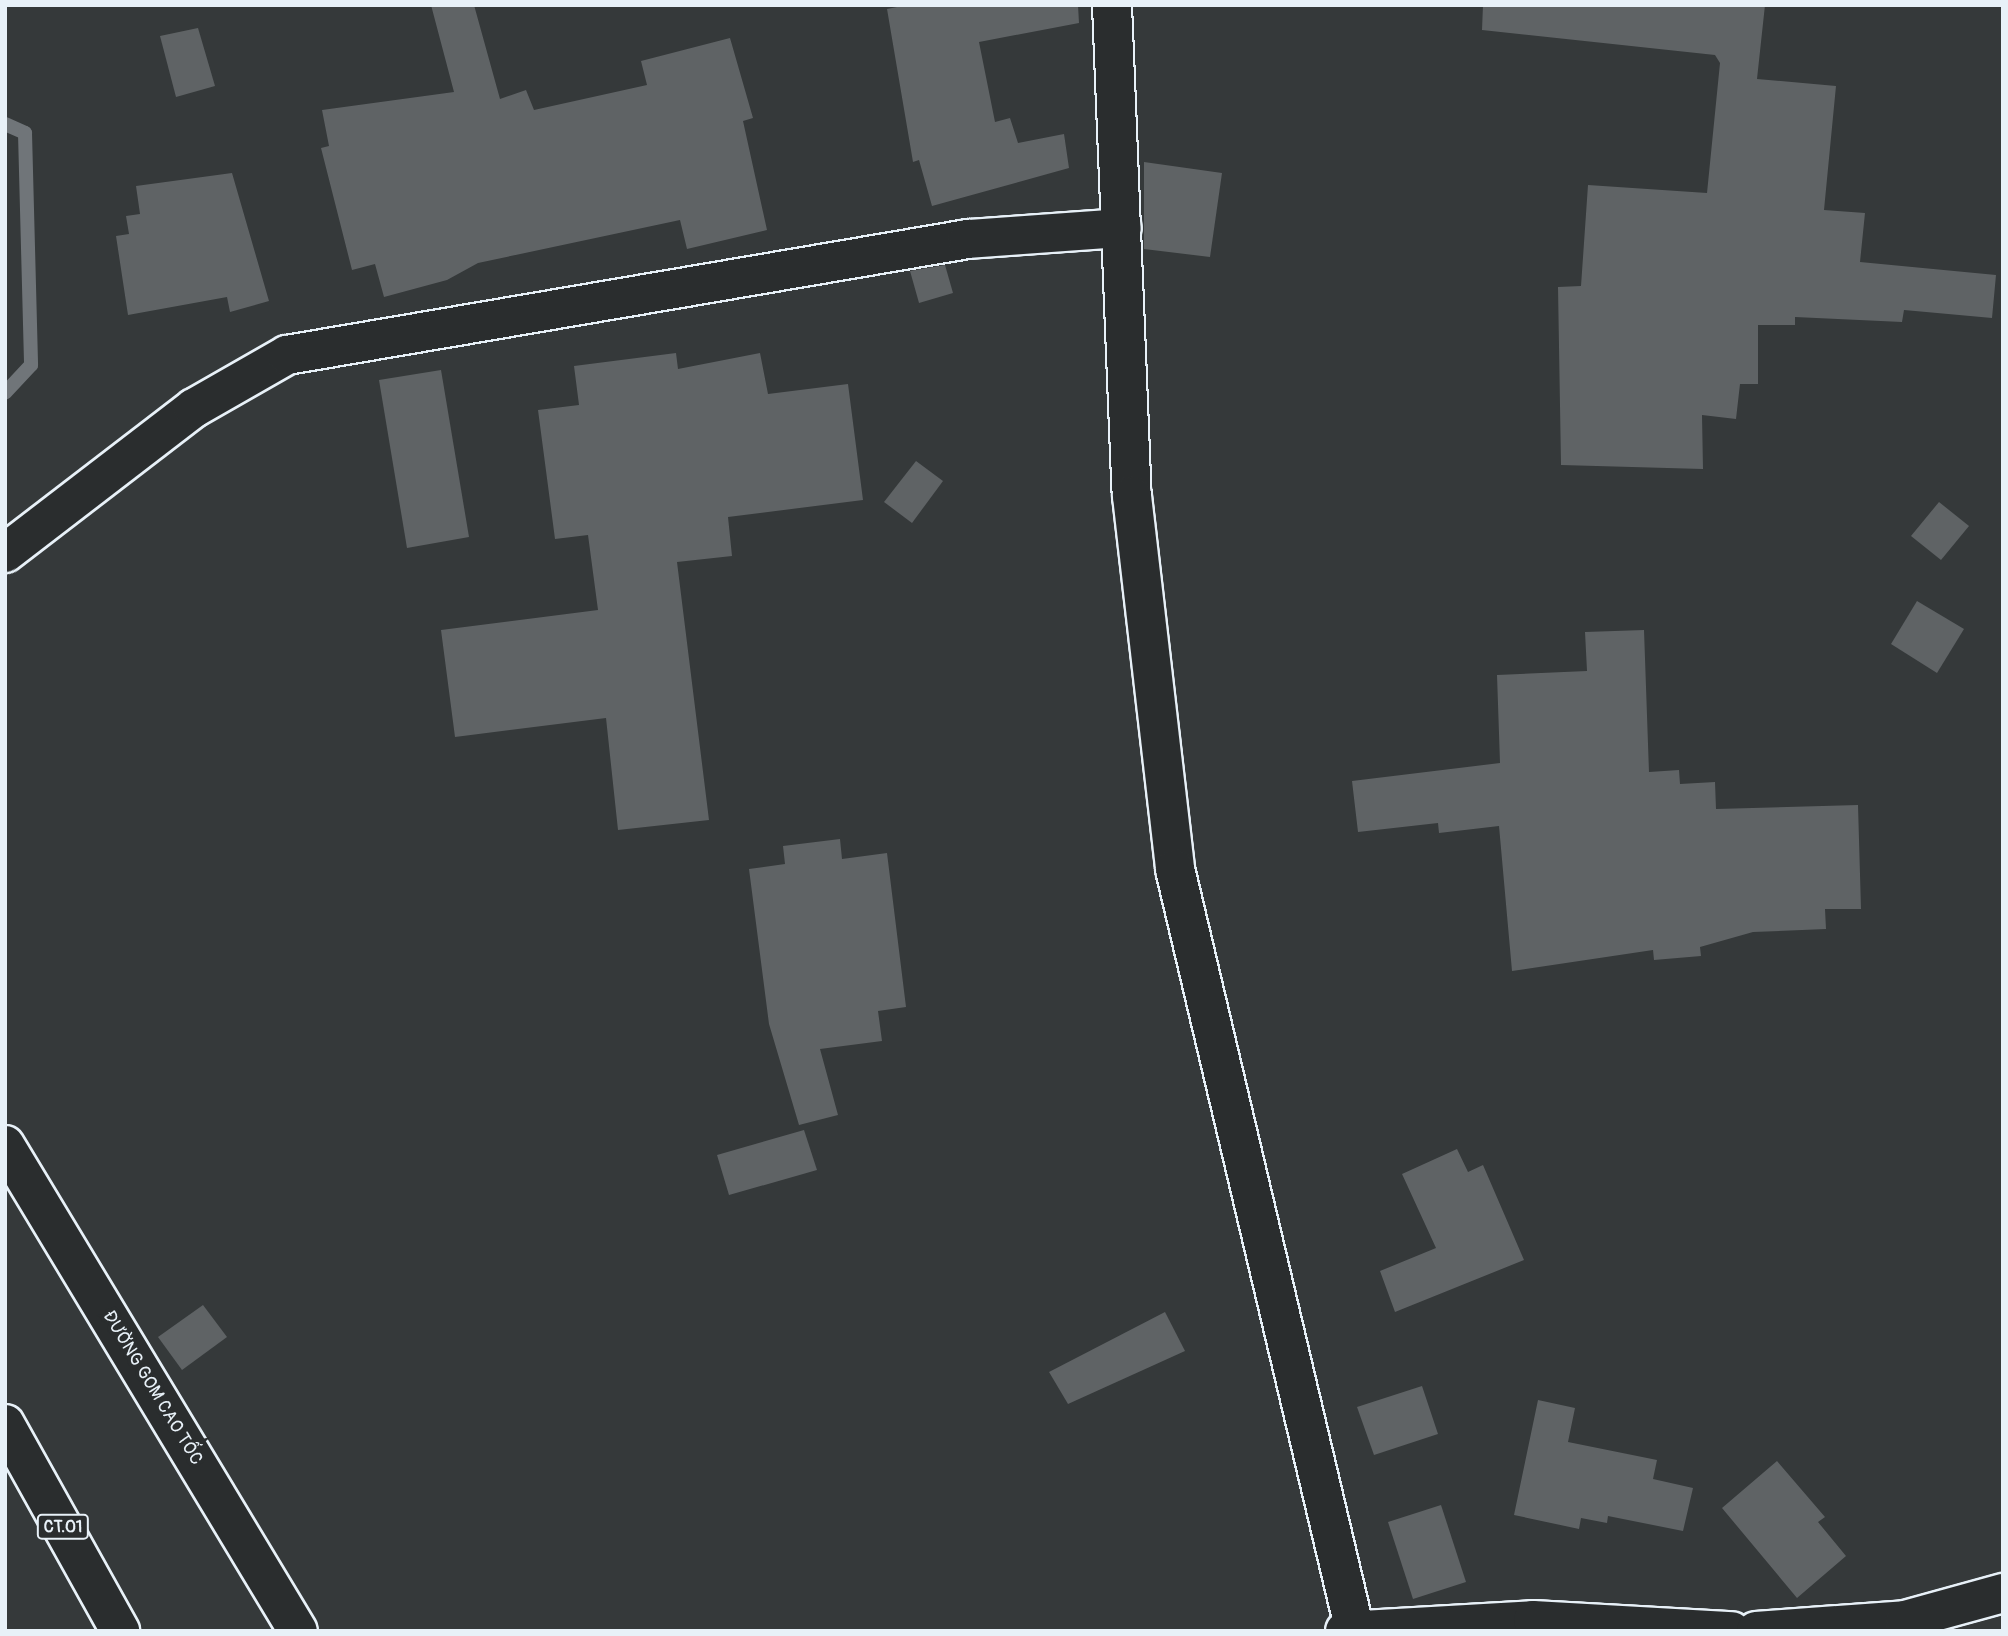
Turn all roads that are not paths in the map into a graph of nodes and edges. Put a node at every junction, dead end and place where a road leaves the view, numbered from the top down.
1 (1112, 5) edge
2 (1122, 228) junction
3 (5, 553) edge
4 (5, 1145) edge
5 (5, 1424) edge
6 (2003, 1592) edge
7 (120, 1631) edge
8 (298, 1631) edge
9 (1345, 1631) edge
10 (1354, 1631) edge
11 (1732, 1631) edge
12 (1756, 1631) edge

1 - 2 main road
2 - 3 main road
2 - 10 main road
4 - 8 main road, ĐƯỜNG GOM CAO TỐC
5 - 7 main road, CT.01
6 - 12 main road
9 - 10 main road
10 - 11 main road

